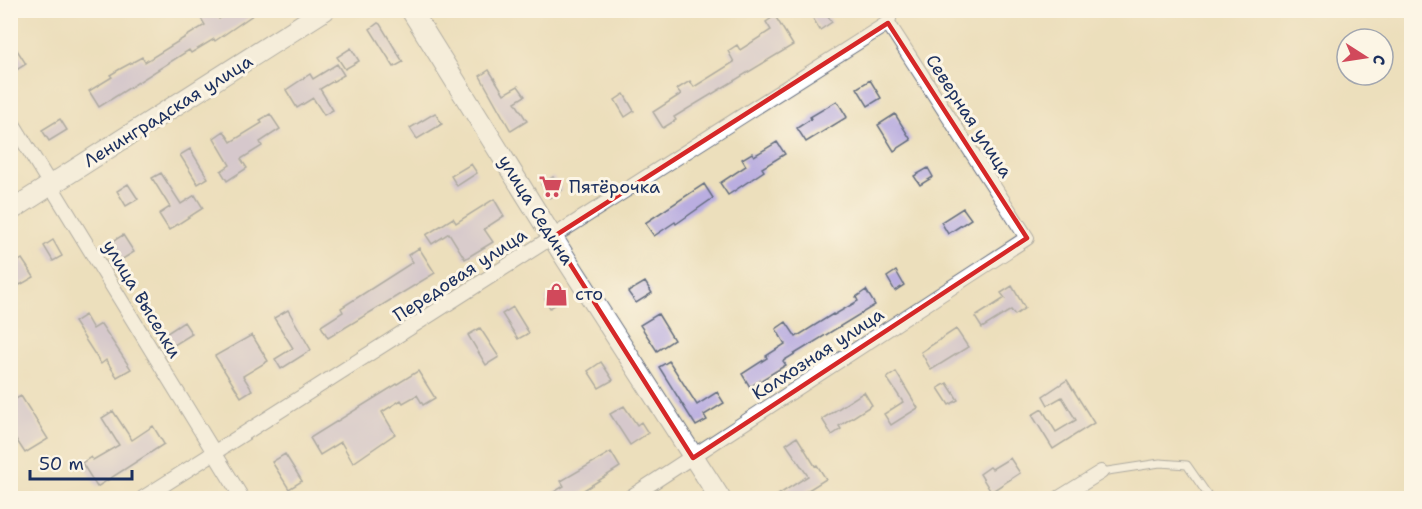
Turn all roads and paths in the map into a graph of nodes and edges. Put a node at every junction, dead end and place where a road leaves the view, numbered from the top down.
1 (325, 10) edge
2 (411, 10) edge
3 (889, 17) edge
4 (10, 119) edge
5 (52, 185) junction
6 (10, 211) edge
7 (553, 237) junction
8 (1027, 238) joint
9 (214, 453) junction
10 (693, 458) junction
11 (1101, 472) joint
12 (143, 498) edge
13 (242, 498) edge
14 (629, 498) edge
15 (720, 498) edge
16 (1059, 498) edge
17 (1210, 498) edge

1 - 5 main road, Ленинградская улица
2 - 7 main road, улица Седина
3 - 7 street, Передовая улица
3 - 8 street, Северная улица
4 - 5 street, улица Выселки
5 - 6 main road, Ленинградская улица
5 - 9 street, улица Выселки
7 - 9 street, Передовая улица
7 - 10 main road, улица Седина
8 - 10 street, Колхозная улица
9 - 12 street, Передовая улица
9 - 13 street, улица Выселки
10 - 14 street, Колхозная улица
10 - 15 main road, улица Седина
11 - 16 street
11 - 17 lane

